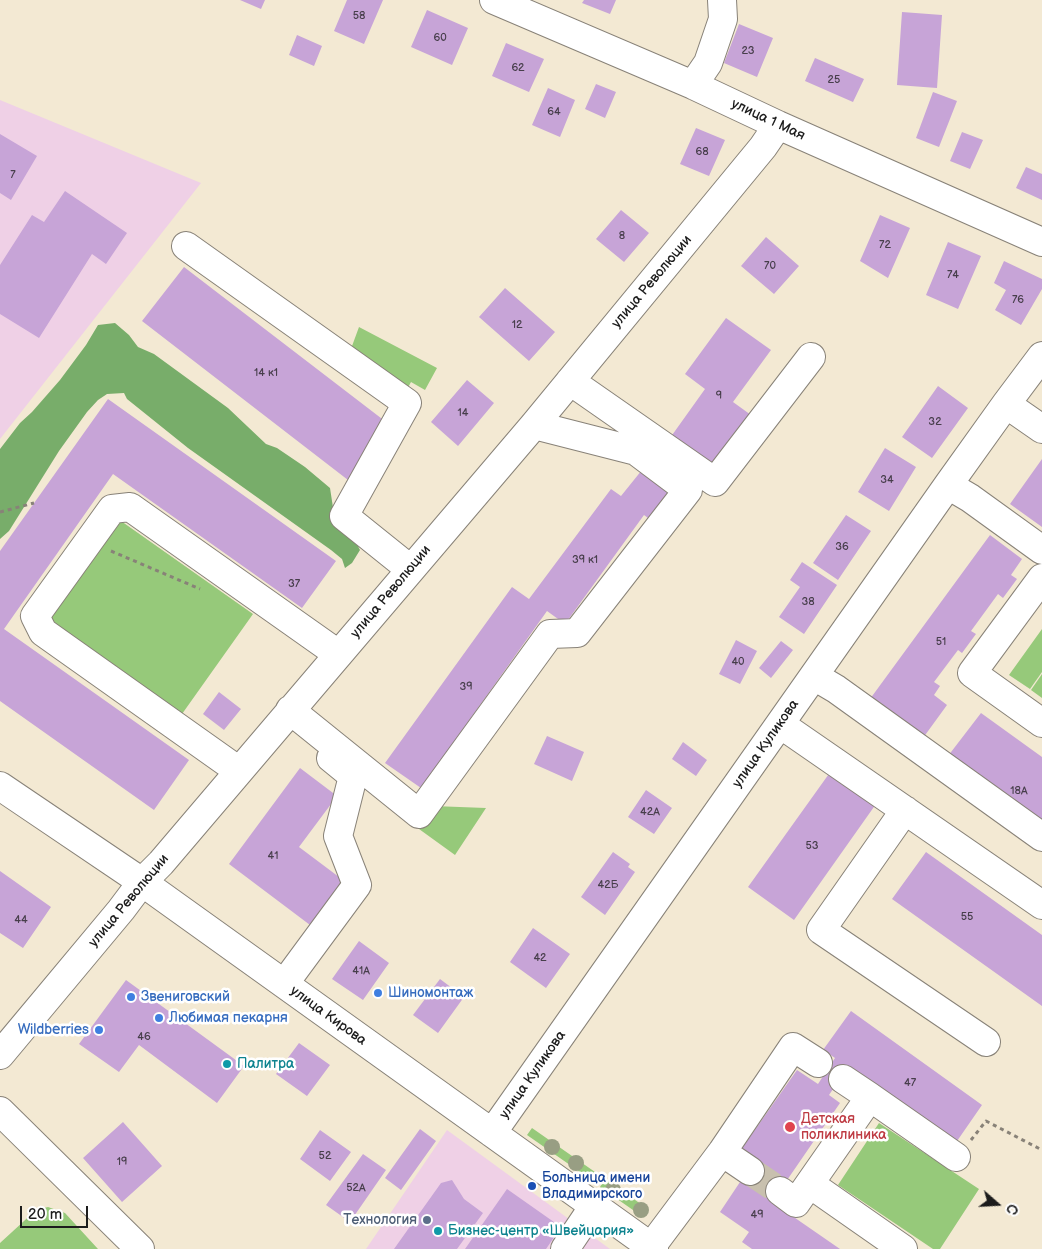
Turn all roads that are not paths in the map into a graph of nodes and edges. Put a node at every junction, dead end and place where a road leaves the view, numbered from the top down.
1 (494, 0) edge
2 (722, 0) edge
3 (693, 85) junction
4 (778, 125) junction
5 (1042, 242) edge
6 (186, 246) dead end
7 (1042, 356) edge
8 (811, 357) dead end
9 (570, 381) junction
10 (1006, 404) junction
11 (534, 425) junction
12 (1042, 429) edge
13 (948, 485) junction
14 (1042, 550) edge
15 (410, 569) junction
16 (1042, 578) edge
17 (338, 654) junction
18 (814, 676) junction
19 (287, 714) junction
20 (1042, 723) edge
21 (780, 724) junction
22 (239, 770) junction
23 (0, 786) edge
24 (905, 810) junction
25 (1042, 837) edge
26 (142, 882) junction
27 (1042, 905) edge
28 (284, 984) junction
29 (986, 1042) dead end
30 (0, 1055) edge
31 (818, 1063) dead end
32 (843, 1079) dead end
33 (870, 1097) junction
34 (0, 1111) edge
35 (492, 1133) junction
36 (722, 1152) junction
37 (956, 1157) road end
38 (750, 1171) tunnel mouth
39 (810, 1184) junction
40 (780, 1191) tunnel mouth
41 (594, 1206) junction
42 (653, 1248) edge
43 (140, 1249) edge
44 (565, 1249) edge
45 (902, 1249) edge

1 - 3 street, улица 1 Мая
2 - 3 street
3 - 4 street, улица 1 Мая
4 - 5 street, улица 1 Мая
4 - 9 street, улица Революции
6 - 15 street
7 - 10 street, улица Куликова
8 - 9 street
9 - 11 street, улица Революции
10 - 12 street
10 - 13 street, улица Куликова
11 - 15 street, улица Революции
11 - 19 street
13 - 14 street
13 - 18 street, улица Куликова
15 - 17 street, улица Революции
16 - 20 street
17 - 19 street, улица Революции
17 - 22 street
18 - 21 street, улица Куликова
18 - 25 street
19 - 22 street, улица Революции
19 - 28 street
21 - 24 street
21 - 35 street, улица Куликова
22 - 26 street, улица Революции
23 - 26 street, улица Кирова
24 - 27 street
24 - 29 street
26 - 28 street, улица Кирова
26 - 30 street, улица Революции
28 - 35 street, улица Кирова
31 - 36 street
32 - 33 street
33 - 37 street
33 - 39 street
34 - 43 street
35 - 41 street, улица Кирова
36 - 38 street
36 - 42 street
39 - 40 street
39 - 45 street
41 - 42 street, улица Кирова
41 - 44 street

